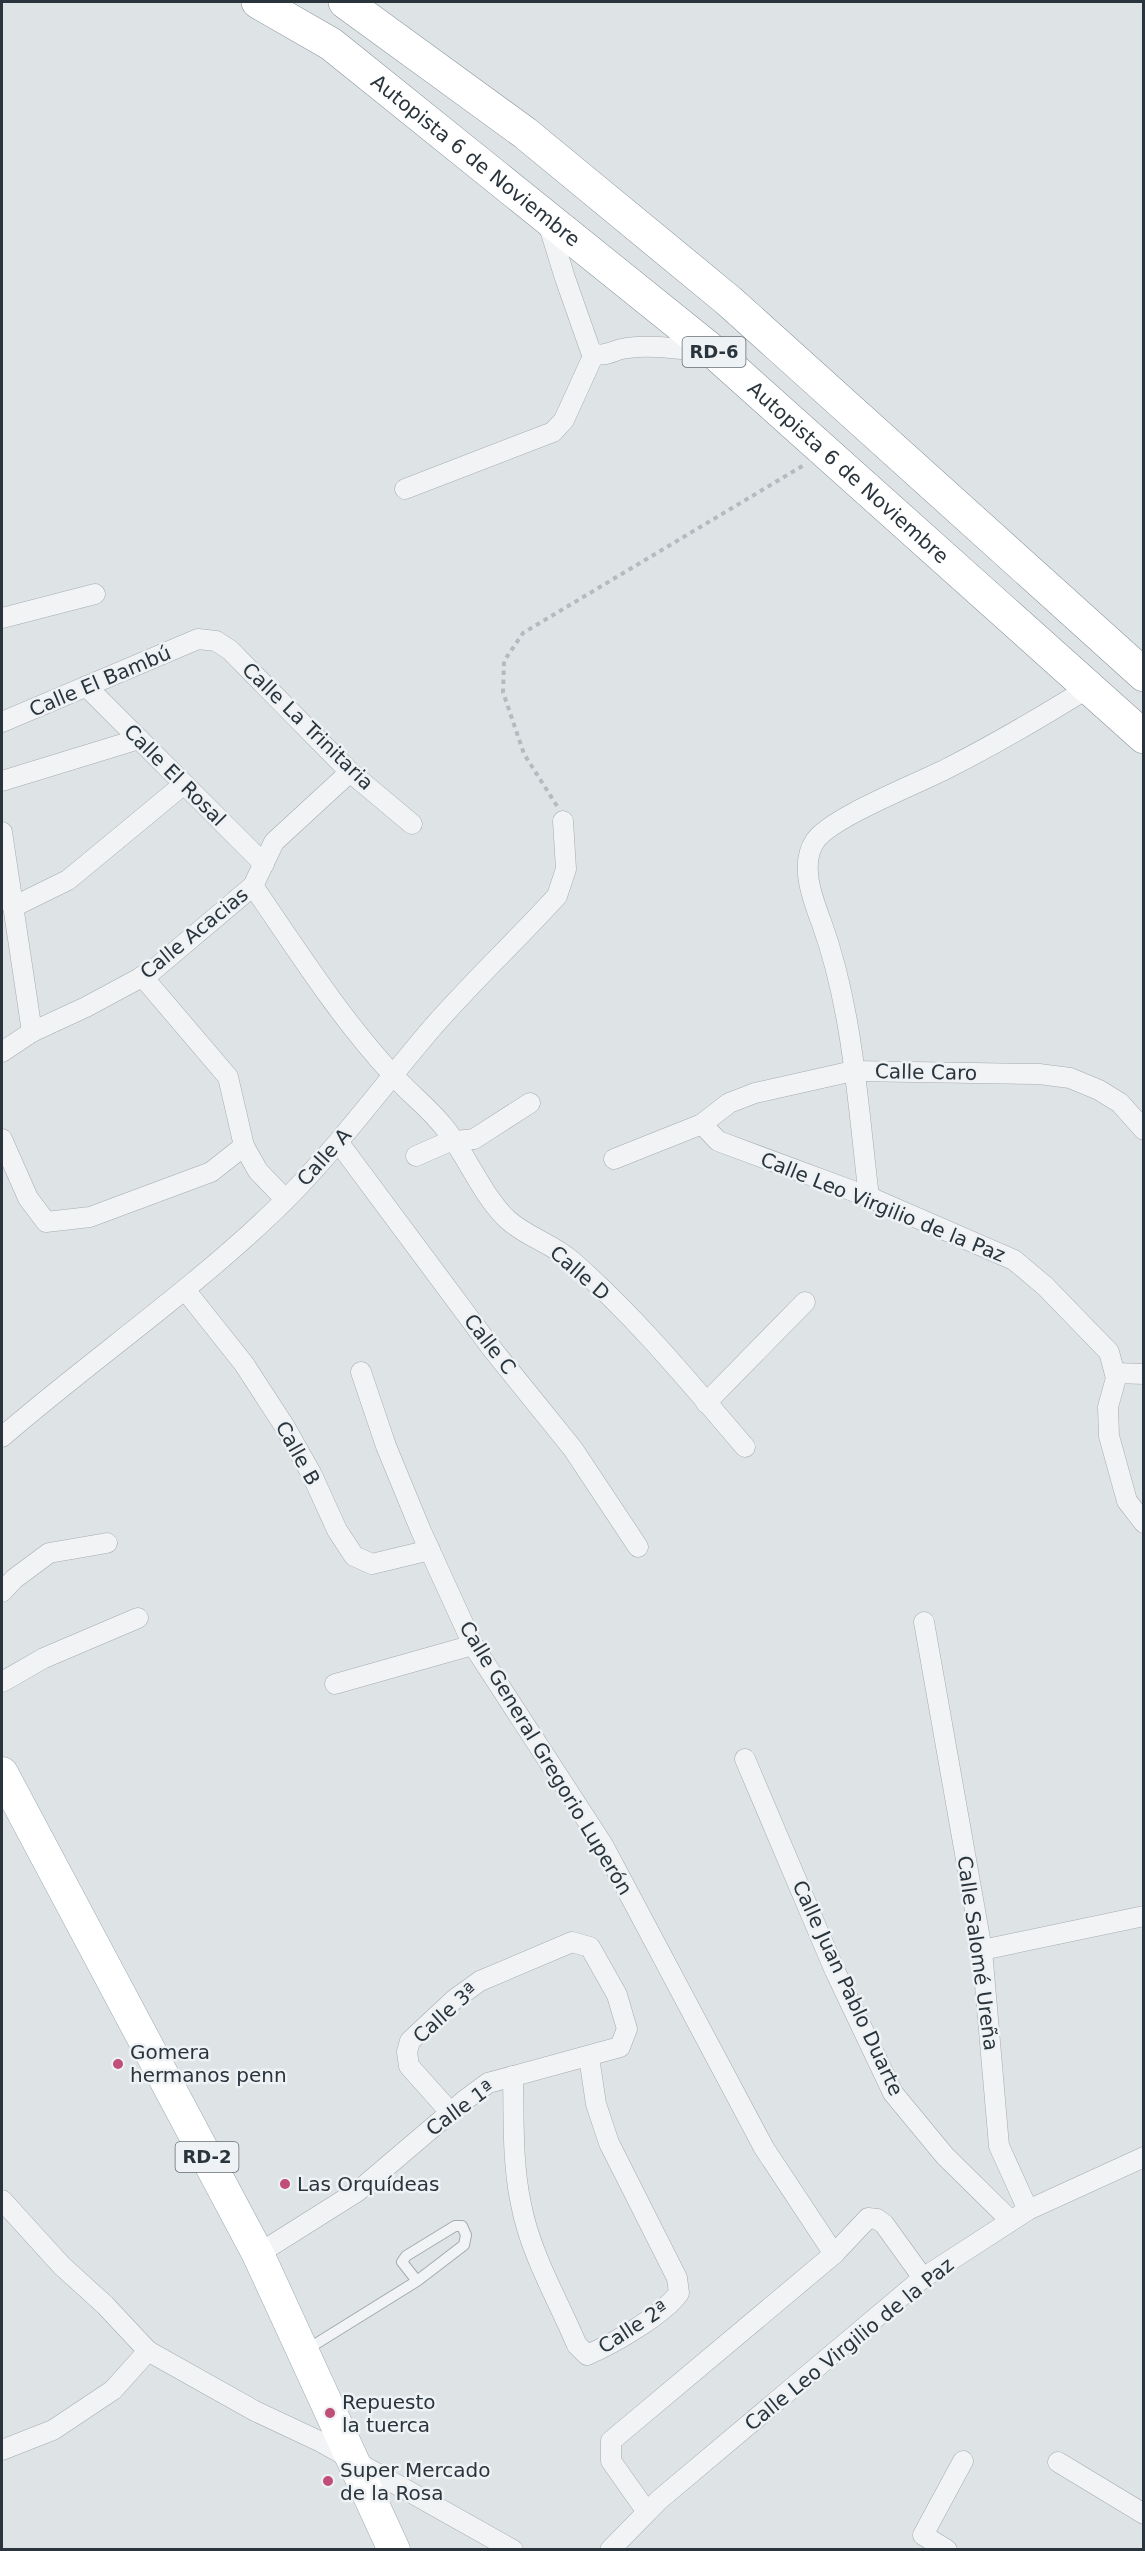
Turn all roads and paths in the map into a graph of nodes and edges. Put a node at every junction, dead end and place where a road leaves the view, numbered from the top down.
1 (258, 2) edge
2 (345, 2) edge
3 (546, 217) junction
4 (715, 353) junction
5 (594, 354) junction
6 (825, 451) junction
7 (405, 489) dead end
8 (95, 594) dead end
9 (2, 618) edge
10 (198, 639) joint
11 (1143, 675) edge
12 (86, 686) junction
13 (1088, 688) junction
14 (2, 722) edge
15 (1143, 737) edge
16 (139, 739) junction
17 (350, 772) junction
18 (2, 781) edge
19 (184, 784) junction
20 (563, 821) joint
21 (412, 824) dead end
22 (2, 832) edge
23 (264, 864) junction
24 (253, 886) junction
25 (13, 907) junction
26 (142, 976) junction
27 (32, 1032) junction
28 (2, 1052) edge
29 (853, 1071) junction
30 (392, 1075) junction
31 (530, 1103) dead end
32 (702, 1124) junction
33 (1143, 1130) edge
34 (2, 1139) edge
35 (456, 1142) junction
36 (339, 1143) junction
37 (244, 1146) junction
38 (416, 1156) dead end
39 (614, 1159) dead end
40 (869, 1197) junction
41 (285, 1199) junction
42 (186, 1291) junction
43 (805, 1302) dead end
44 (361, 1372) dead end
45 (1115, 1373) junction
46 (1143, 1374) edge
47 (706, 1403) junction
48 (2, 1437) edge
49 (745, 1447) dead end
50 (1143, 1523) edge
51 (107, 1543) dead end
52 (638, 1547) dead end
53 (430, 1550) junction
54 (2, 1592) edge
55 (138, 1618) dead end
56 (924, 1622) dead end
57 (473, 1645) junction
58 (2, 1682) edge
59 (335, 1684) dead end
60 (745, 1759) dead end
61 (2, 1773) edge
62 (1143, 1916) edge
63 (590, 1947) joint
64 (982, 1950) junction
65 (589, 2057) junction
66 (513, 2076) junction
67 (450, 2112) junction
68 (1143, 2157) edge
69 (2, 2200) edge
70 (1028, 2210) junction
71 (1011, 2221) junction
72 (258, 2254) junction
73 (834, 2254) junction
74 (923, 2278) junction
75 (417, 2281) junction
76 (148, 2351) junction
77 (305, 2351) junction
78 (2, 2450) edge
79 (355, 2460) junction
80 (963, 2462) dead end
81 (1058, 2462) dead end
82 (647, 2512) junction
83 (1143, 2514) edge
84 (919, 2542) edge
85 (394, 2550) edge
86 (513, 2550) edge
87 (610, 2550) edge
88 (947, 2550) edge

1 - 3 highway, Autopista 6 de Noviembre / RD-6
2 - 11 highway, RD-6
3 - 4 highway, Autopista 6 de Noviembre / RD-6
3 - 5 street
4 - 5 street
4 - 6 highway, Autopista 6 de Noviembre / RD-6
5 - 7 street
6 - 13 highway, Autopista 6 de Noviembre / RD-6
6 - 20 path
8 - 9 street
10 - 12 street, Calle El Bambú
10 - 17 street, Calle La Trinitaria
12 - 14 street, Calle El Bambú
12 - 16 street, Calle El Rosal
13 - 15 highway, Autopista 6 de Noviembre / RD-6
13 - 29 street
16 - 18 street
16 - 19 street, Calle El Rosal
17 - 21 street, Calle La Trinitaria
17 - 23 street, Calle Acacias
19 - 23 street, Calle El Rosal
19 - 25 street
20 - 30 street, Calle A
22 - 25 street
23 - 24 street, Calle Acacias
24 - 26 street, Calle Acacias
24 - 30 street, Calle D
25 - 27 street
26 - 27 street, Calle Acacias
26 - 37 street
27 - 28 street, Calle Acacias
29 - 32 street, Calle Caro
29 - 33 street, Calle Caro
29 - 40 street
30 - 35 street, Calle D
30 - 36 street, Calle A
31 - 35 street
32 - 39 street, Calle Caro
32 - 40 street, Calle Leo Virgilio de la Paz
34 - 37 street
35 - 38 street
35 - 47 street, Calle D
36 - 41 street, Calle A
36 - 52 street, Calle C
37 - 41 street
40 - 45 street, Calle Leo Virgilio de la Paz
41 - 42 street, Calle A
42 - 48 street, Calle A
42 - 53 street, Calle B
43 - 47 street
44 - 53 street, Calle General Gregorio Luperón
45 - 46 street
45 - 50 street
47 - 49 street, Calle D
51 - 54 street
53 - 57 street, Calle General Gregorio Luperón
55 - 58 street
56 - 64 street, Calle Salomé Ureña
57 - 59 street
57 - 73 street, Calle General Gregorio Luperón
60 - 71 street, Calle Juan Pablo Duarte
61 - 72 main road, RD-2
62 - 64 street
63 - 65 street, Calle 1ª
63 - 67 street, Calle 3ª
64 - 70 street, Calle Salomé Ureña
65 - 66 street, Calle 1ª
65 - 66 street, Calle 2ª
66 - 67 street, Calle 1ª
67 - 72 street, Calle 1ª
68 - 70 street, Calle Leo Virgilio de la Paz
69 - 76 street
70 - 71 street, Calle Leo Virgilio de la Paz
71 - 74 street, Calle Leo Virgilio de la Paz
72 - 77 main road, RD-2
73 - 74 street
73 - 82 street
74 - 82 street, Calle Leo Virgilio de la Paz
75 - 75 lane
75 - 77 lane
76 - 78 street
76 - 79 street
77 - 79 main road, RD-2
79 - 85 main road, RD-2
79 - 86 street
80 - 84 street
81 - 83 street
82 - 87 street, Calle Leo Virgilio de la Paz
84 - 88 street

